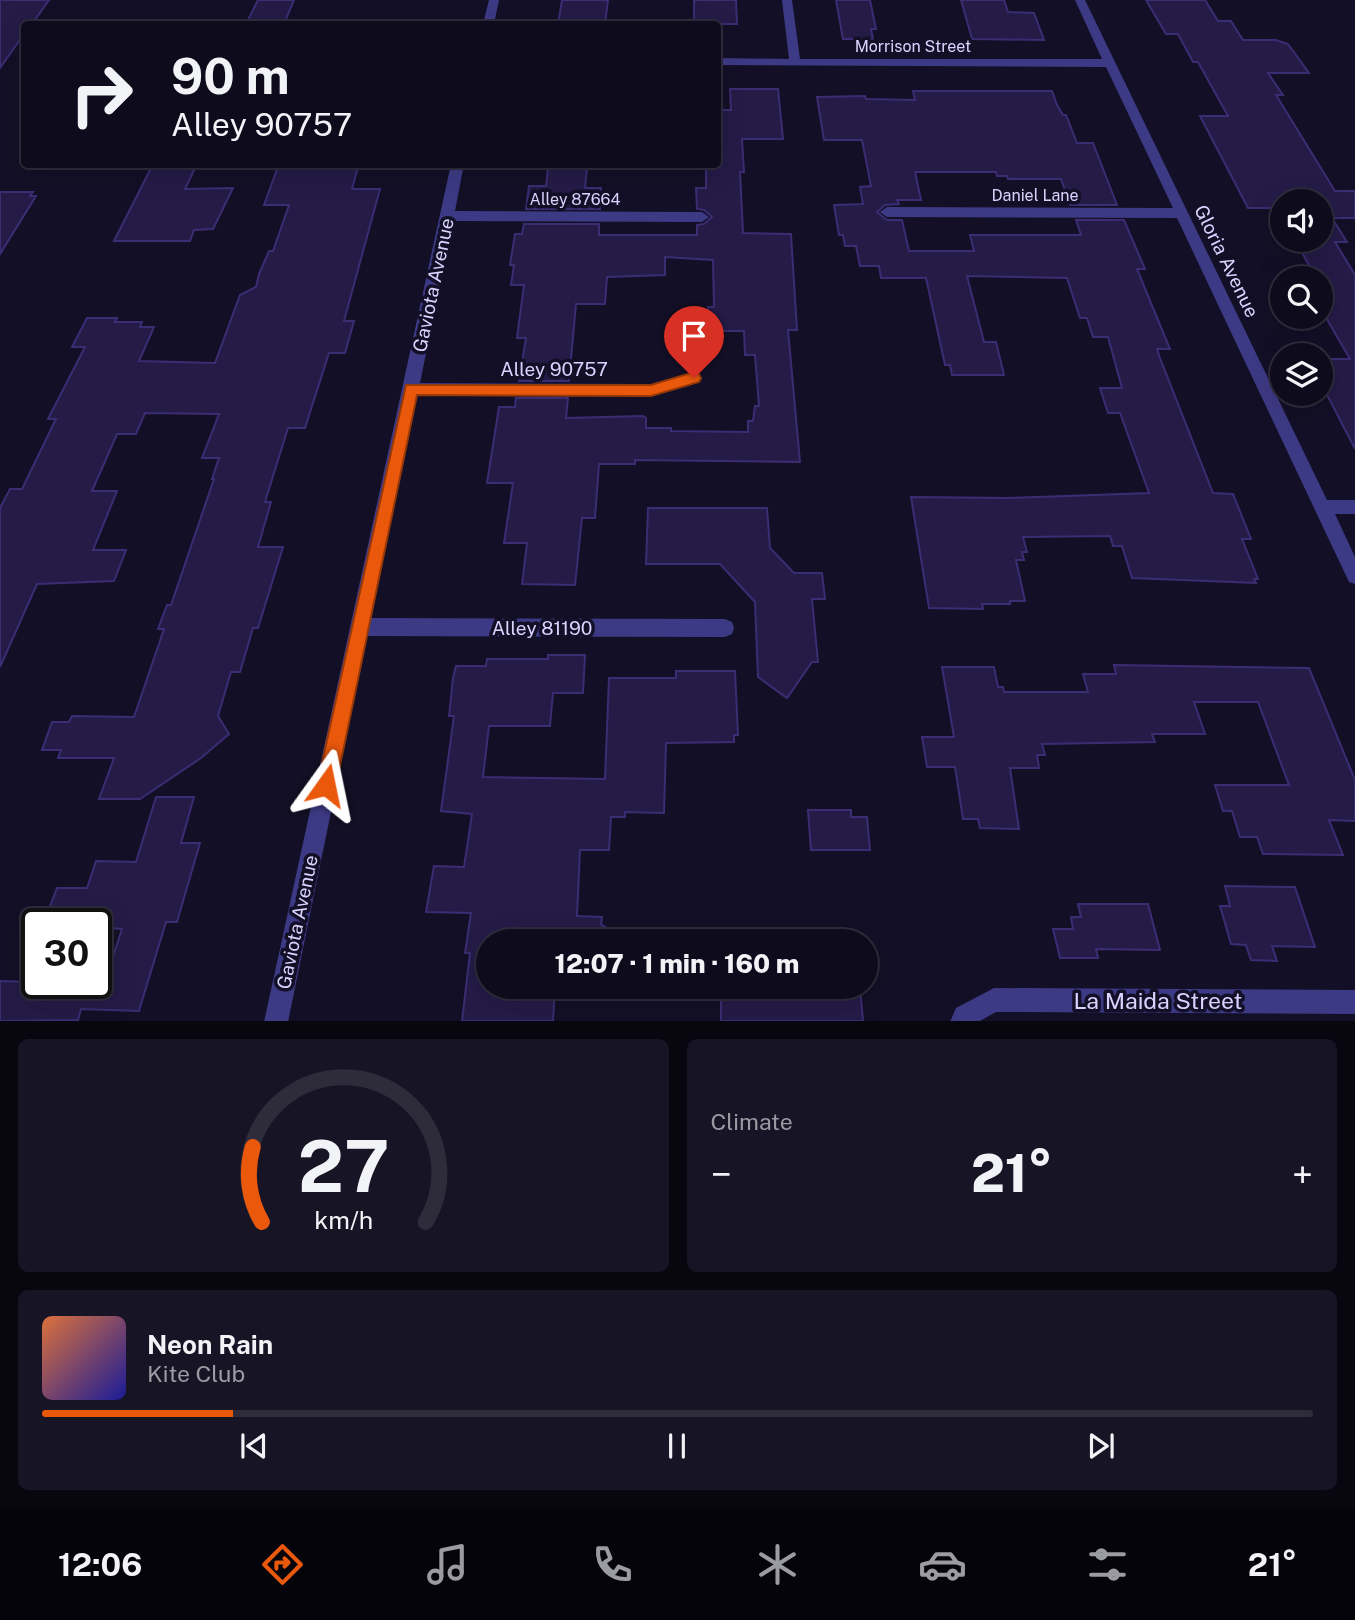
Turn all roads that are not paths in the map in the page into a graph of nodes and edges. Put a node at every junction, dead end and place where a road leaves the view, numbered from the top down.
1 (494, 0) edge
2 (787, 0) edge
3 (1080, 0) edge
4 (490, 21) edge
5 (721, 62) edge
6 (795, 62) junction
7 (1109, 63) junction
8 (457, 168) edge
9 (887, 212) dead end
10 (1182, 213) junction
11 (447, 216) junction
12 (702, 217) dead end
13 (694, 378) dead end
14 (411, 389) junction
15 (1322, 507) junction
16 (1355, 507) edge
17 (1355, 576) edge
18 (360, 627) junction
19 (725, 628) dead end
20 (1355, 1002) edge
21 (963, 1019) edge
22 (276, 1021) edge

1 - 4 street
2 - 6 street
3 - 7 street, Gloria Avenue
5 - 6 street, Morrison Street
6 - 7 street, Morrison Street
7 - 10 street, Gloria Avenue
8 - 11 street, Gaviota Avenue
9 - 10 street, Daniel Lane
10 - 15 street, Gloria Avenue
11 - 12 street, Alley 87664
11 - 14 street, Gaviota Avenue
13 - 14 street, Alley 90757
14 - 18 street, Gaviota Avenue
15 - 16 street
15 - 17 street, Gloria Avenue
18 - 19 street, Alley 81190
18 - 22 street, Gaviota Avenue
20 - 21 street, La Maida Street

